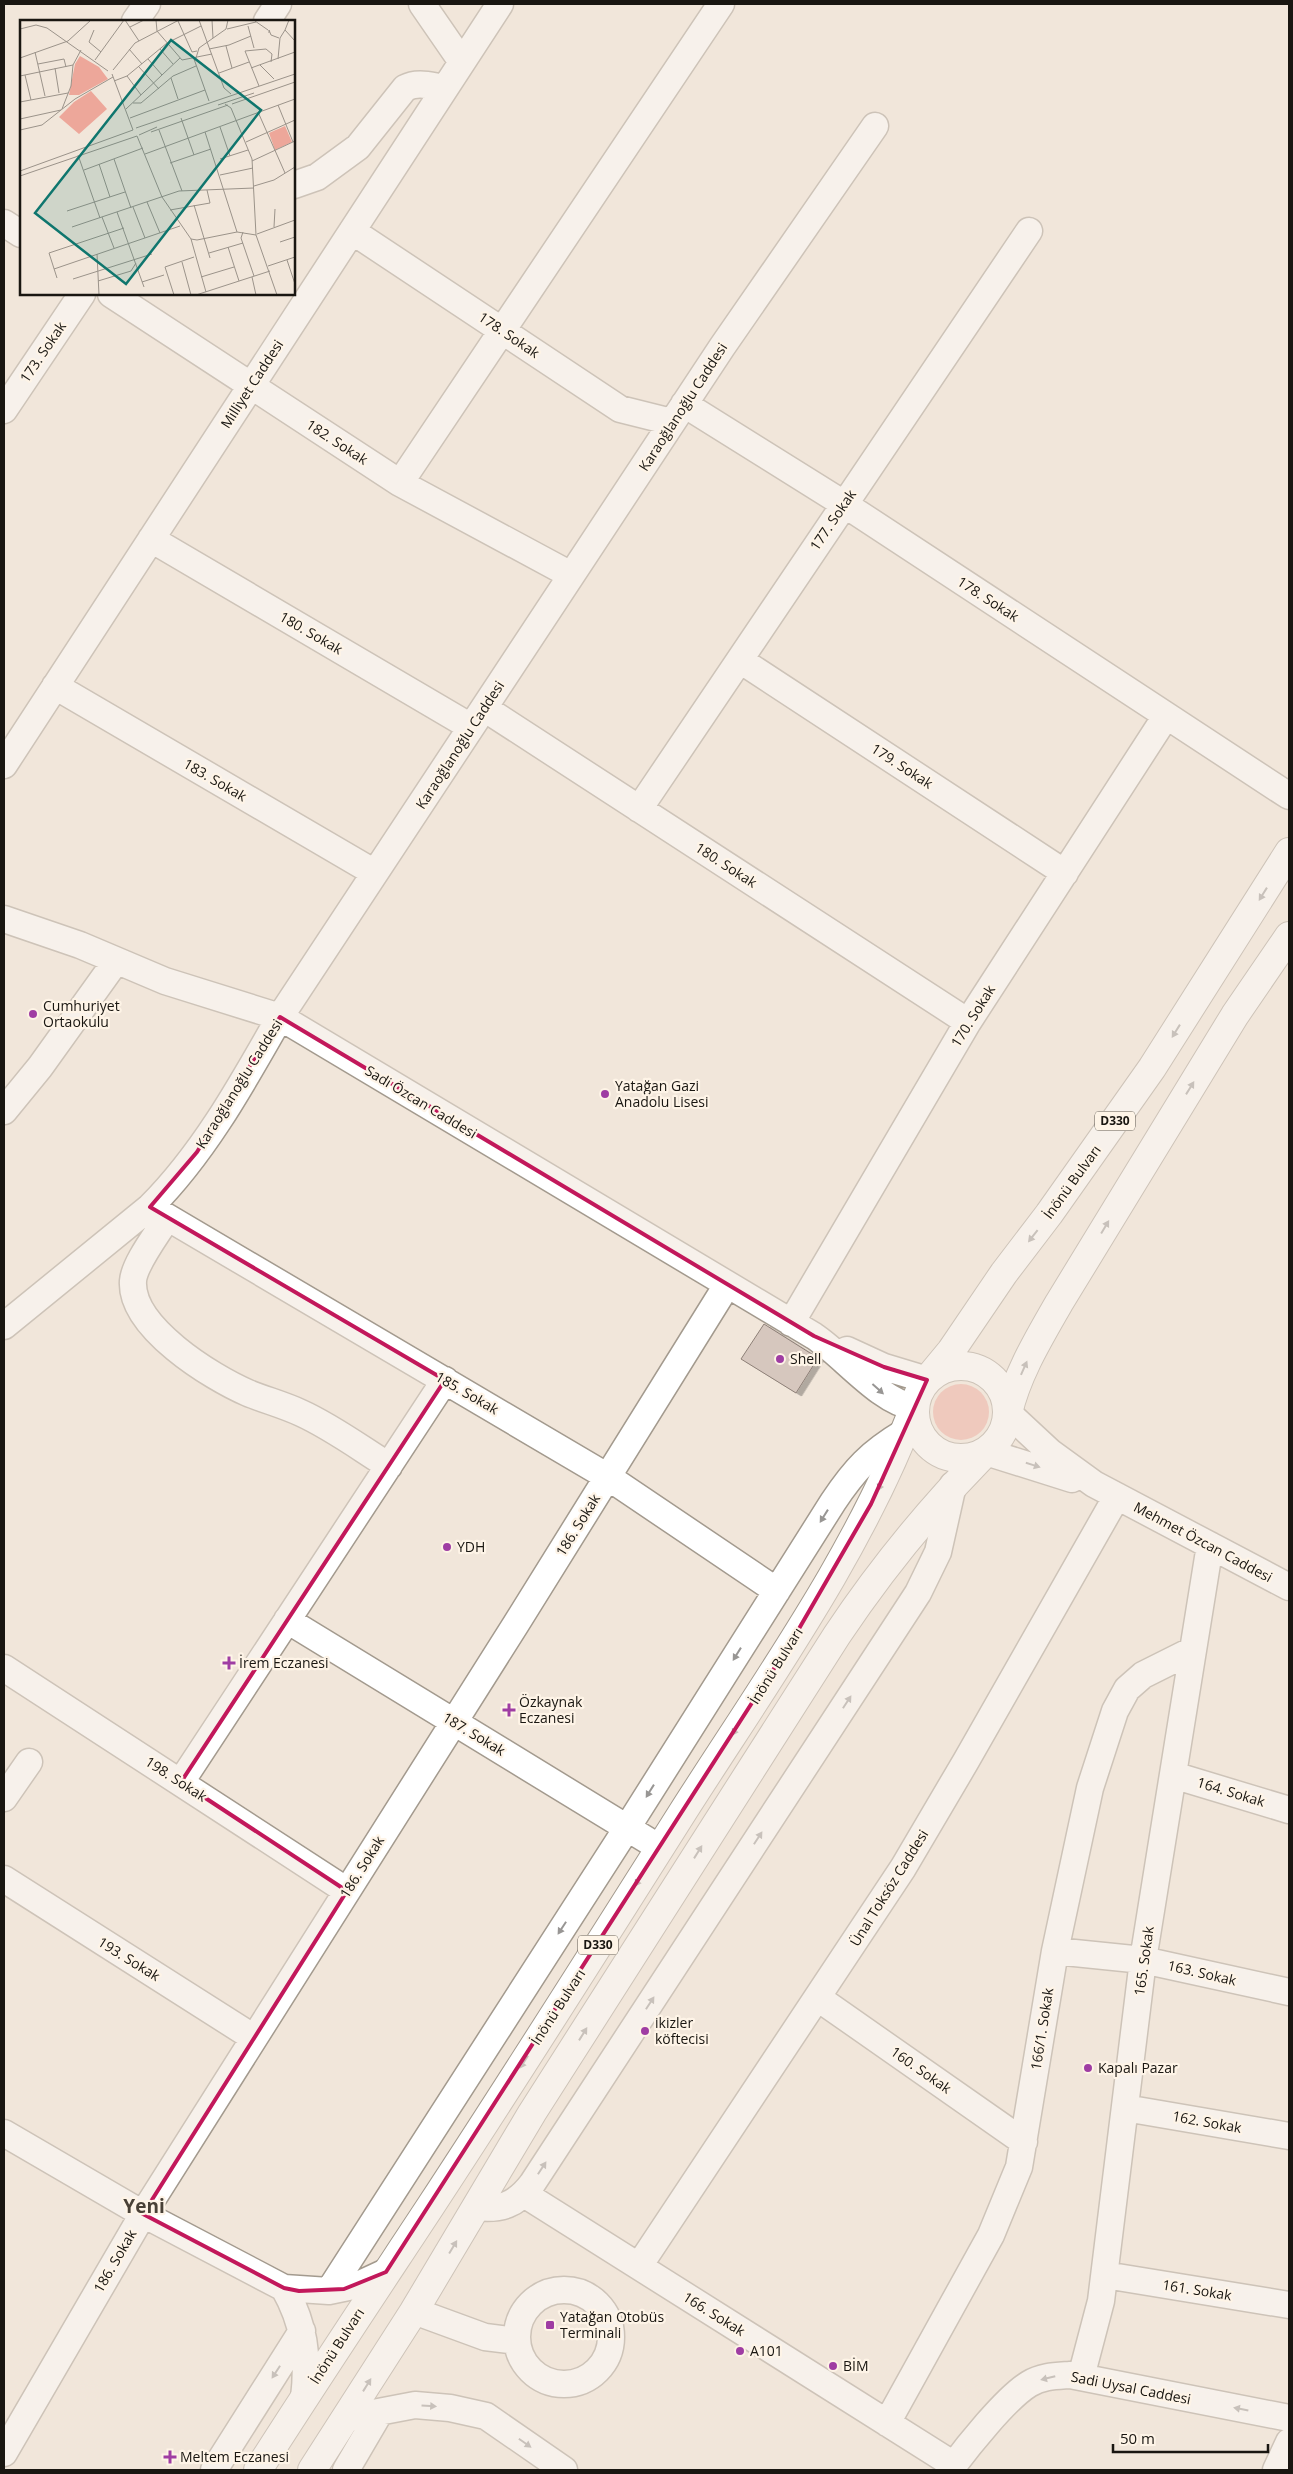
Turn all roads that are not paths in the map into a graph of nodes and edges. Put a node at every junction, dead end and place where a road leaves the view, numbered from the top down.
1 (147, 4) edge
2 (278, 4) edge
3 (422, 4) edge
4 (500, 4) edge
5 (716, 5) edge
6 (136, 20) edge
7 (267, 20) edge
8 (462, 62) junction
9 (445, 88) junction
10 (874, 126) dead end
11 (295, 185) edge
12 (4, 223) edge
13 (352, 231) junction
14 (1029, 231) dead end
15 (20, 233) edge
16 (81, 295) edge
17 (113, 295) edge
18 (502, 330) junction
19 (251, 386) junction
20 (4, 410) edge
21 (678, 413) junction
22 (400, 483) junction
23 (844, 504) junction
24 (151, 539) junction
25 (571, 576) junction
26 (740, 660) junction
27 (55, 686) junction
28 (1166, 716) junction
29 (478, 717) junction
30 (4, 765) edge
31 (1289, 796) edge
32 (640, 809) junction
33 (1289, 852) edge
34 (375, 873) junction
35 (1065, 873) junction
36 (4, 919) edge
37 (1289, 936) edge
38 (116, 961) junction
39 (280, 1017) junction
40 (968, 1022) junction
41 (4, 1111) edge
42 (158, 1212) junction
43 (727, 1286) junction
44 (791, 1322) junction
45 (4, 1326) edge
46 (814, 1336) junction
47 (445, 1380) junction
48 (927, 1380) junction
49 (914, 1407) junction
50 (1008, 1414) junction
51 (905, 1432) junction
52 (986, 1452) junction
53 (389, 1466) junction
54 (608, 1476) junction
55 (953, 1485) junction
56 (1117, 1496) junction
57 (1210, 1545) junction
58 (1289, 1587) edge
59 (776, 1591) junction
60 (287, 1620) junction
61 (1193, 1650) junction
62 (4, 1668) edge
63 (454, 1722) junction
64 (28, 1762) dead end
65 (1173, 1775) junction
66 (181, 1782) junction
67 (4, 1798) edge
68 (1289, 1810) edge
69 (627, 1828) junction
70 (660, 1848) junction
71 (4, 1879) edge
72 (347, 1891) junction
73 (1055, 1951) junction
74 (1143, 1960) junction
75 (1289, 1992) edge
76 (818, 1998) junction
77 (254, 2038) junction
78 (1125, 2108) junction
79 (4, 2133) edge
80 (1289, 2136) edge
81 (1024, 2142) junction
82 (524, 2194) junction
83 (476, 2207) junction
84 (142, 2214) junction
85 (639, 2266) junction
86 (386, 2272) junction
87 (1104, 2275) junction
88 (284, 2288) junction
89 (329, 2291) junction
90 (1289, 2305) edge
91 (414, 2311) junction
92 (302, 2331) junction
93 (516, 2341) dead end
94 (1081, 2377) junction
95 (304, 2398) junction
96 (380, 2412) junction
97 (347, 2418) junction
98 (1289, 2418) edge
99 (887, 2423) junction
100 (8, 2438) edge
101 (1289, 2442) edge
102 (952, 2468) edge
103 (214, 2470) edge
104 (258, 2470) edge
105 (312, 2470) edge
106 (346, 2470) edge
107 (564, 2470) edge
108 (1276, 2470) edge

1 - 6 street
2 - 7 street
3 - 8 street
4 - 8 street, Milliyet Caddesi
5 - 18 street
8 - 9 street, Milliyet Caddesi
9 - 11 street
9 - 13 street, Milliyet Caddesi
10 - 21 street, Karaoğlanoğlu Caddesi
12 - 15 street
13 - 18 street, 178. Sokak
13 - 19 street, Milliyet Caddesi
14 - 23 street, 177. Sokak
16 - 20 street, 173. Sokak
17 - 19 street, 182. Sokak
18 - 21 street, 178. Sokak
18 - 22 street
19 - 22 street, 182. Sokak
19 - 24 street, Milliyet Caddesi
21 - 23 street, 178. Sokak
21 - 25 street, Karaoğlanoğlu Caddesi
22 - 25 street, 182. Sokak
23 - 26 street, 177. Sokak
23 - 28 street, 178. Sokak
24 - 27 street, Milliyet Caddesi
24 - 29 street, 180. Sokak
25 - 29 street, Karaoğlanoğlu Caddesi
26 - 32 street, 177. Sokak
26 - 35 street, 179. Sokak
27 - 30 street, Milliyet Caddesi
27 - 34 street, 183. Sokak
28 - 31 street, 178. Sokak
28 - 35 street, 170. Sokak
29 - 32 street, 180. Sokak
29 - 34 street, Karaoğlanoğlu Caddesi
32 - 40 street, 180. Sokak
33 -> 48 highway, İnönü Bulvarı / D330
34 - 39 street, Karaoğlanoğlu Caddesi
35 - 40 street, 170. Sokak
36 - 38 street, Sadi Özcan Caddesi
50 -> 37 highway
38 - 39 street, Sadi Özcan Caddesi
38 - 41 street
39 - 42 street, Karaoğlanoğlu Caddesi
39 - 43 street, Sadi Özcan Caddesi
40 - 44 street, 170. Sokak
42 - 45 street, Karaoğlanoğlu Caddesi
42 - 47 street, 185. Sokak
42 - 53 street
43 - 44 street, Sadi Özcan Caddesi
43 - 54 street, 186. Sokak
44 - 46 street, Sadi Özcan Caddesi
46 - 48 street, Sadi Özcan Caddesi
46 -> 49 street, Sadi Özcan Caddesi
47 - 53 street
47 - 54 street, 185. Sokak
48 - 49 highway
48 - 50 highway
49 - 51 highway, İnönü Bulvarı / D330
49 - 52 highway
50 - 52 highway
50 - 56 street, Mehmet Özcan Caddesi
51 -> 59 street
51 -> 70 highway, İnönü Bulvarı / D330
52 - 55 highway, D330
52 -> 56 street, Mehmet Özcan Caddesi
53 - 60 street
54 - 59 street, 185. Sokak
54 - 63 street, 186. Sokak
82 -> 55 street
83 -> 55 highway, D330
56 - 57 street, Mehmet Özcan Caddesi
56 - 76 street, Ünal Toksöz Caddesi
57 - 58 street, Mehmet Özcan Caddesi
57 - 61 street, 165. Sokak
59 -> 69 street
60 - 63 street, 187. Sokak
60 - 66 street
61 - 65 street, 165. Sokak
61 - 73 street, 166/1. Sokak
62 - 66 street, 198. Sokak
63 - 69 street, 187. Sokak
63 - 72 street, 186. Sokak
64 - 67 street
65 - 68 street, 164. Sokak
65 - 74 street, 165. Sokak
66 - 72 street, 198. Sokak
69 - 70 street, 187. Sokak
69 -> 89 street
70 -> 86 highway, İnönü Bulvarı / D330
71 - 77 street, 193. Sokak
72 - 77 street, 186. Sokak
73 - 74 street, 163. Sokak
73 - 81 street, 166/1. Sokak
74 - 75 street, 163. Sokak
74 - 78 street, 165. Sokak
76 - 81 street, 160. Sokak
76 - 85 street, Ünal Toksöz Caddesi
77 - 84 street, 186. Sokak
78 - 80 street, 162. Sokak
78 - 87 street, 165. Sokak
79 - 84 street
81 - 99 street, 166/1. Sokak
82 - 83 street
82 - 85 street, 166. Sokak
91 -> 83 highway, D330
84 - 88 street
84 - 100 street, 186. Sokak
85 - 99 street, 166. Sokak
86 - 89 street
86 - 95 highway, İnönü Bulvarı / D330
87 - 90 street, 161. Sokak
87 - 94 street, 165. Sokak
88 - 89 street
88 - 92 street
91 - 93 street
97 -> 91 highway, D330
92 - 95 street
92 -> 103 street
98 -> 94 street, Sadi Uysal Caddesi
94 -> 102 street, Sadi Uysal Caddesi
95 - 104 highway, İnönü Bulvarı / D330
96 - 97 street
96 - 106 street
96 -> 107 street
97 - 105 highway, D330
99 - 102 street, 166. Sokak
101 - 108 street

